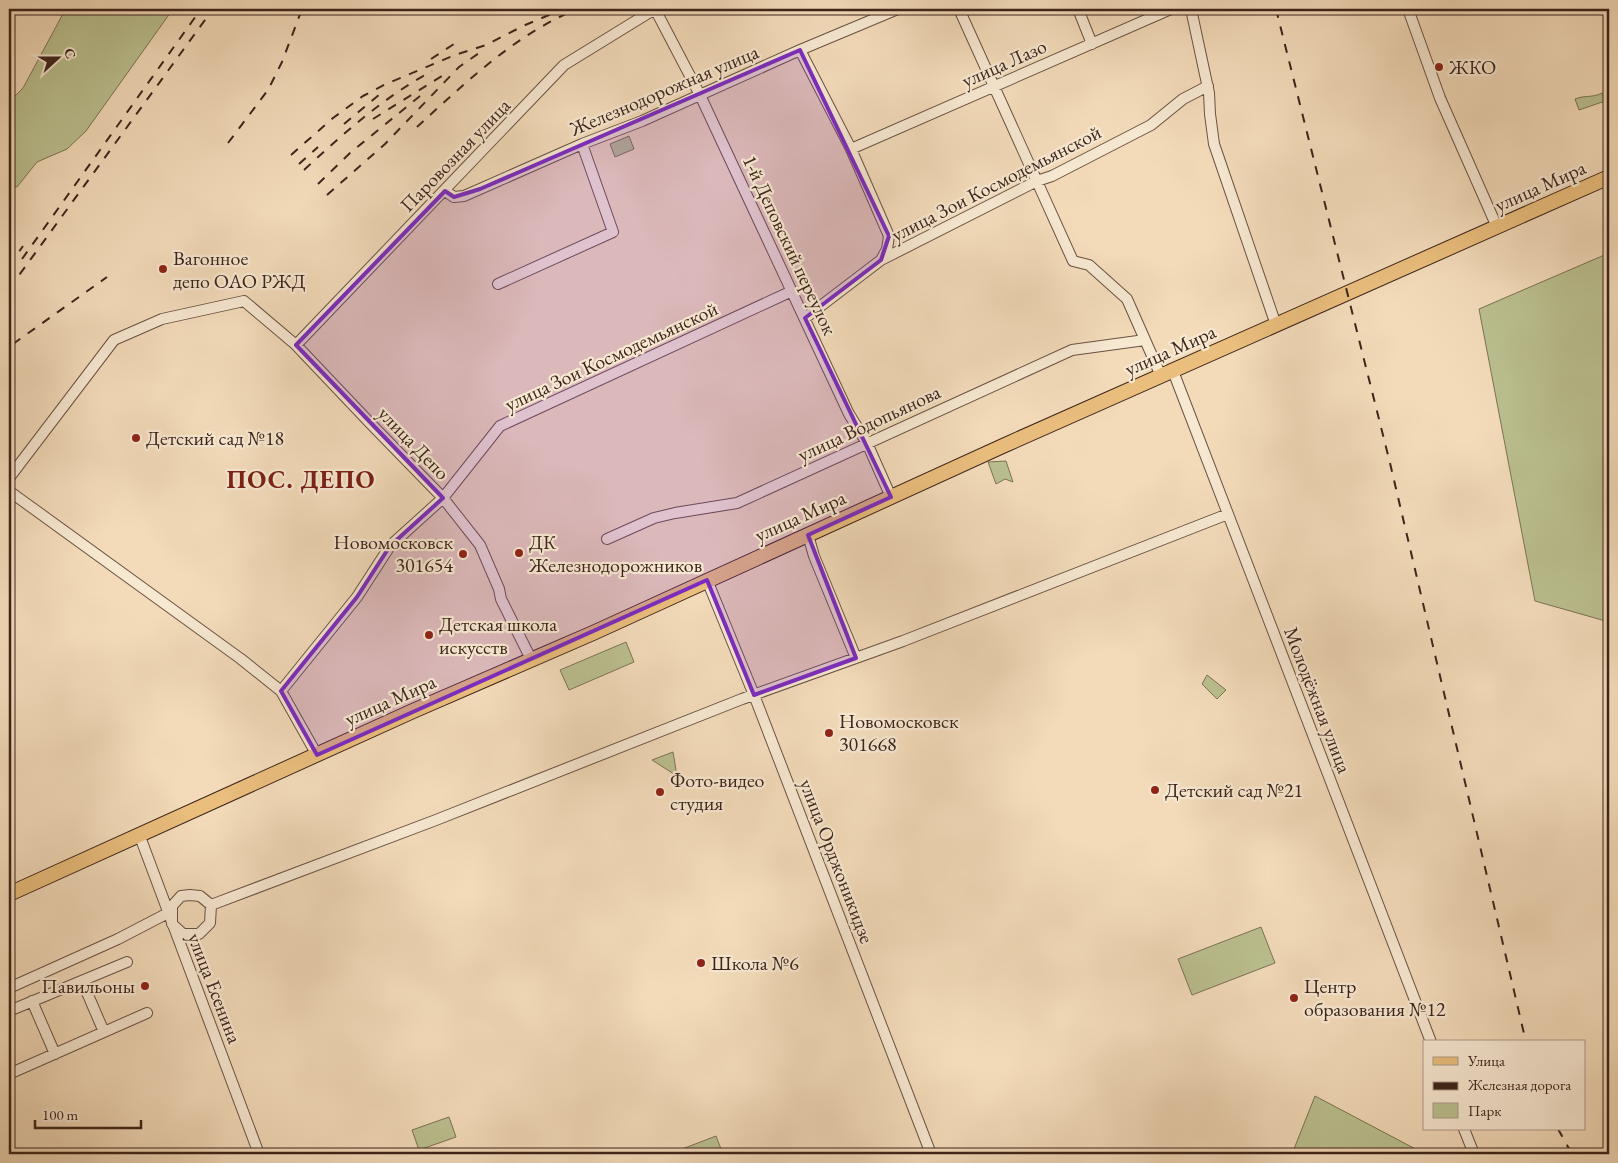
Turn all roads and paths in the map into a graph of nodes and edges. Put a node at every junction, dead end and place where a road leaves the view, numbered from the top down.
1 (655, 9) edge
2 (898, 9) edge
3 (959, 9) edge
4 (1078, 9) edge
5 (1170, 9) edge
6 (1191, 9) edge
7 (1408, 9) edge
8 (1092, 44) junction
9 (800, 50) junction
10 (994, 86) junction
11 (1208, 86) junction
12 (700, 95) junction
13 (582, 144) junction
14 (851, 149) junction
15 (1609, 177) edge
16 (1037, 181) junction
17 (446, 191) junction
18 (1497, 227) junction
19 (881, 260) junction
20 (498, 284) dead end
21 (792, 291) junction
22 (805, 318) junction
23 (1276, 325) junction
24 (1145, 340) junction
25 (296, 345) junction
26 (1167, 373) junction
27 (867, 443) junction
28 (9, 478) edge
29 (9, 491) edge
30 (891, 497) junction
31 (443, 498) junction
32 (1228, 514) junction
33 (808, 535) junction
34 (607, 539) dead end
35 (707, 580) junction
36 (856, 658) junction
37 (531, 659) junction
38 (281, 691) junction
39 (754, 696) junction
40 (317, 754) junction
41 (139, 834) junction
42 (156, 882) junction
43 (9, 894) edge
44 (181, 896) junction
45 (210, 905) junction
46 (168, 914) junction
47 (172, 924) junction
48 (199, 934) junction
49 (182, 951) junction
50 (127, 962) dead end
51 (82, 981) junction
52 (9, 988) edge
53 (32, 1001) junction
54 (9, 1011) edge
55 (147, 1013) dead end
56 (104, 1032) junction
57 (1430, 1040) edge
58 (55, 1054) junction
59 (9, 1074) edge
60 (1464, 1130) edge
61 (259, 1154) edge
62 (931, 1154) edge
63 (1474, 1154) edge

1 - 12 street, 1-й Деповский переулок
1 - 17 street, Паровозная улица
2 - 9 street, Железнодорожная улица
3 - 10 street
4 - 8 street
5 - 8 street, улица Лазо
6 - 11 street
7 - 18 street
8 - 10 street, улица Лазо
9 - 12 street, Железнодорожная улица
9 - 14 street
10 - 14 street, улица Лазо
10 - 16 street
11 - 16 street, улица Зои Космодемьянской
11 - 23 street
12 - 13 street, Железнодорожная улица
12 - 21 street, 1-й Деповский переулок
13 - 17 street, Железнодорожная улица
13 - 20 street
14 - 19 street
15 - 18 main road, улица Мира
16 - 19 street, улица Зои Космодемьянской
16 - 24 street, Молодёжная улица
17 - 25 street, Паровозная улица
18 - 23 main road, улица Мира
19 - 22 street, улица Зои Космодемьянской
21 - 22 street, 1-й Деповский переулок
21 - 31 street, улица Зои Космодемьянской
22 - 27 street, 1-й Деповский переулок
23 - 26 main road, улица Мира
24 - 26 street, Молодёжная улица
24 - 27 street, улица Водопьянова
25 - 28 street, улица Депо
25 - 31 street, улица Депо
26 - 30 main road, улица Мира
26 - 32 street, Молодёжная улица
27 - 30 street, 1-й Деповский переулок
27 - 34 street, улица Водопьянова
29 - 38 street
30 - 33 main road, улица Мира
31 - 37 street
31 - 38 street, улица Депо
32 - 36 street
32 - 57 street, Молодёжная улица
33 - 35 main road, улица Мира
33 - 36 street
35 - 37 main road, улица Мира
35 - 39 street, улица Орджоникидзе
36 - 39 street
37 - 40 main road, улица Мира
38 - 40 street
39 - 45 street
39 - 62 street, улица Орджоникидзе
40 - 41 main road, улица Мира
41 - 42 street, улица Есенина
41 - 43 main road, улица Мира
42 - 44 street
42 - 46 street, улица Есенина
44 - 45 street
44 - 47 street
45 - 48 street
46 - 47 street, улица Есенина
46 - 52 street
47 - 48 street
47 - 49 street, улица Есенина
48 - 49 street
49 - 61 street, улица Есенина
50 - 51 street
51 - 53 street
51 - 56 street
53 - 54 street
53 - 58 street
55 - 56 street
56 - 58 street
58 - 59 street
60 - 63 street

